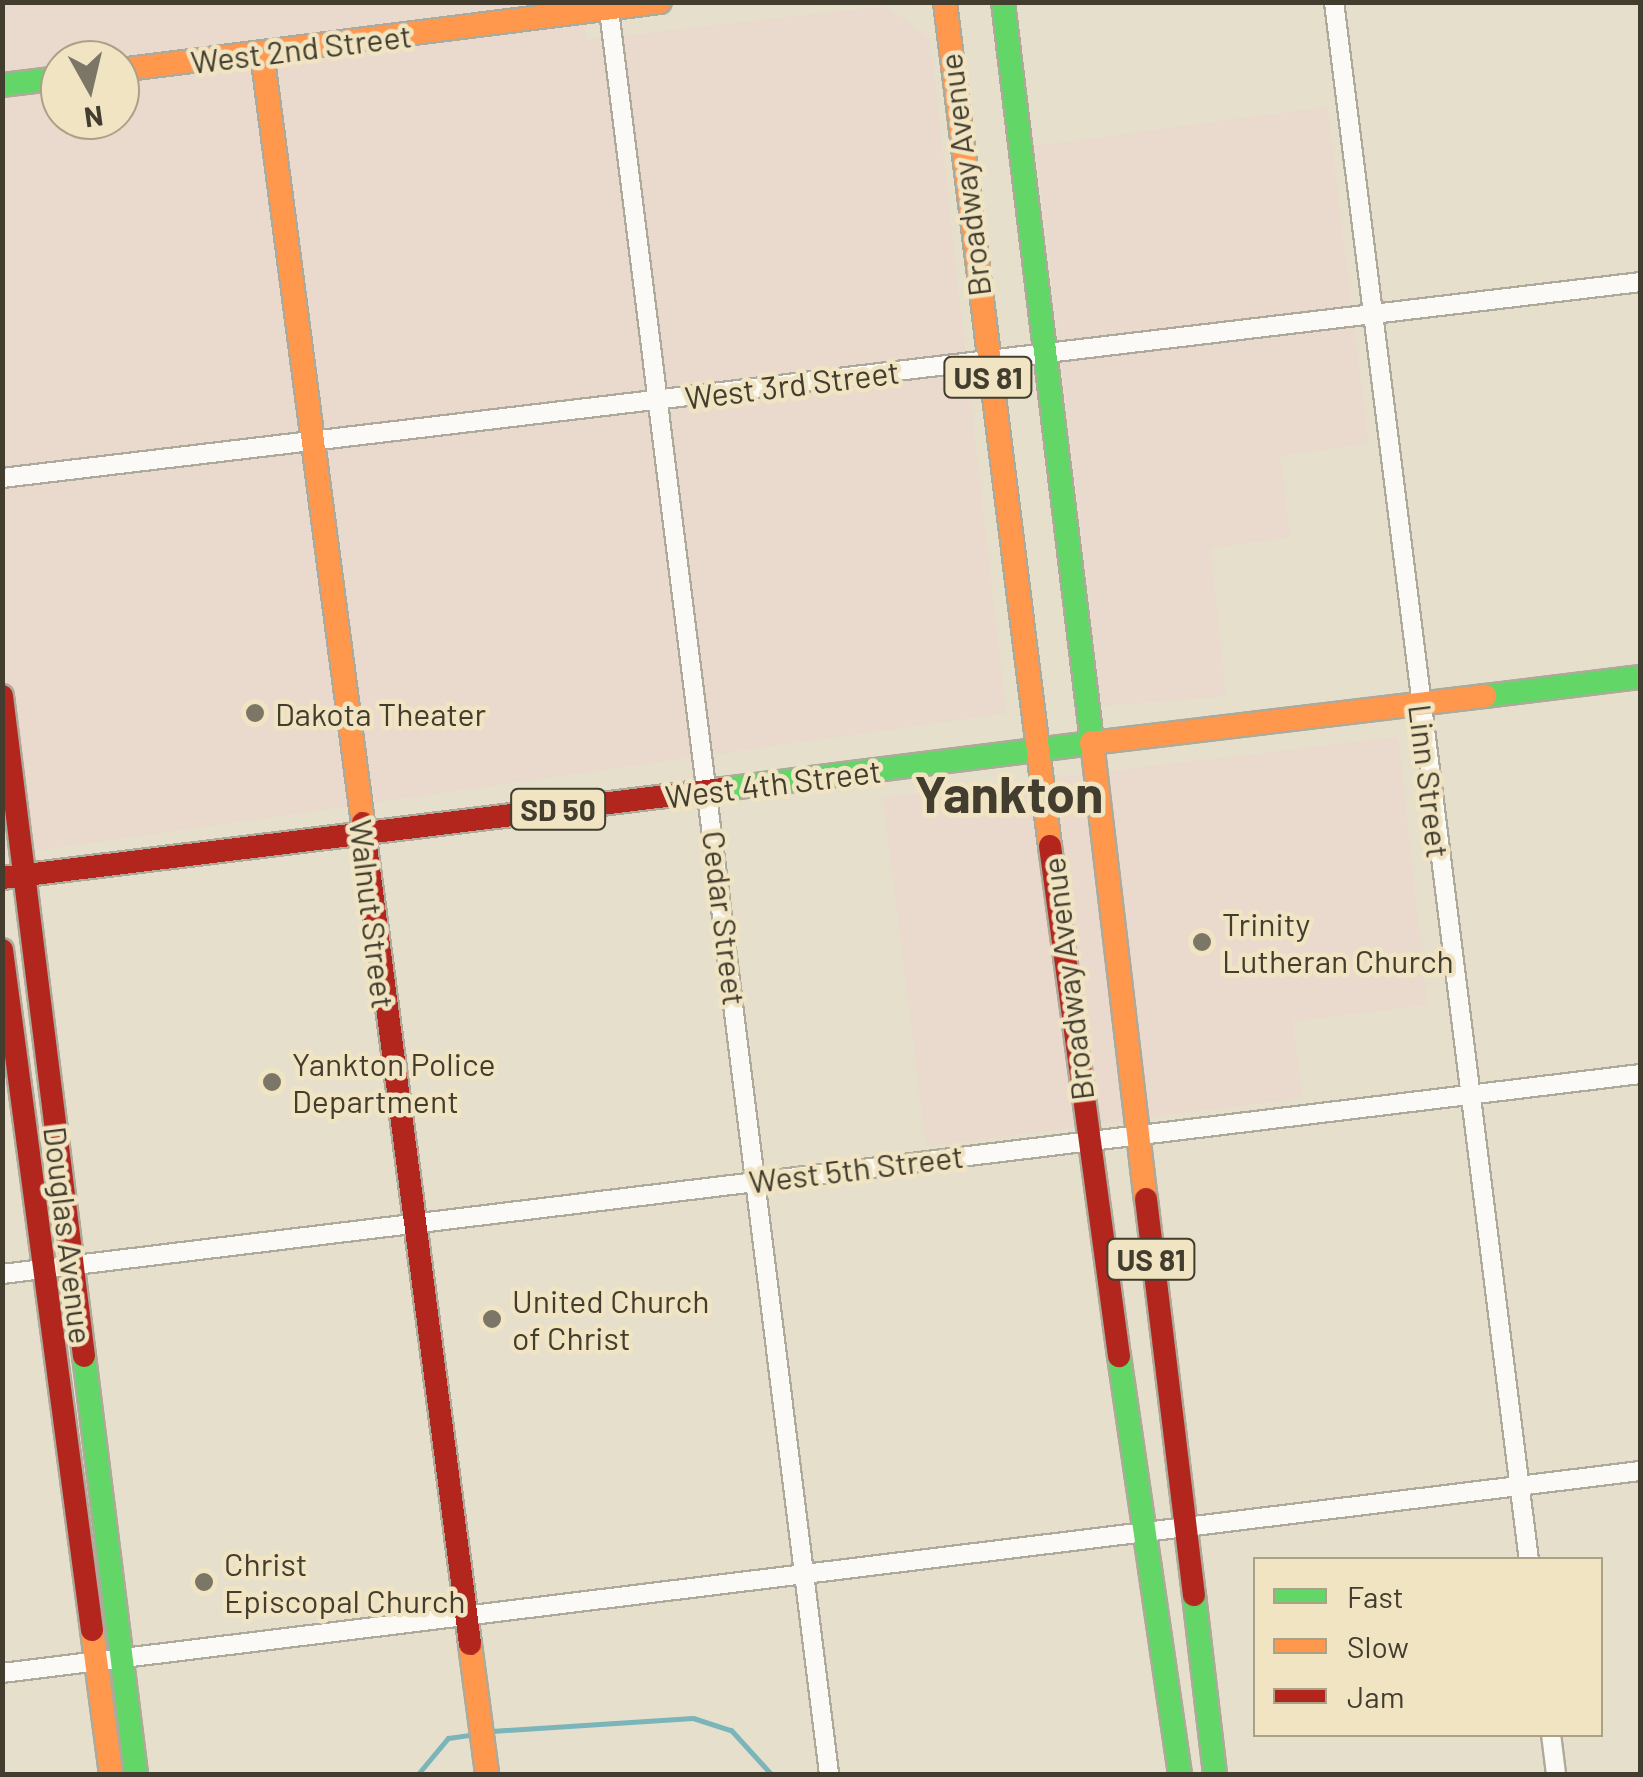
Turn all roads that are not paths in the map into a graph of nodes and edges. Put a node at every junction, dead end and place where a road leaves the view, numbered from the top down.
1 (660, 2) edge
2 (945, 2) edge
3 (1002, 2) edge
4 (1334, 2) edge
5 (608, 6) edge
6 (262, 52) junction
7 (140, 67) edge
8 (40, 80) edge
9 (2, 85) edge
10 (1640, 282) edge
11 (1372, 312) junction
12 (1043, 354) junction
13 (986, 361) junction
14 (655, 400) junction
15 (316, 441) junction
16 (2, 478) edge
17 (1640, 677) edge
18 (2, 696) edge
19 (1420, 705) junction
20 (1091, 744) junction
21 (1039, 750) junction
22 (709, 791) junction
23 (363, 833) junction
24 (14, 876) edge
25 (2, 950) edge
26 (1640, 1074) edge
27 (1470, 1094) junction
28 (1135, 1133) junction
29 (1086, 1140) junction
30 (758, 1180) junction
31 (412, 1223) junction
32 (73, 1265) junction
33 (44, 1269) junction
34 (2, 1274) edge
35 (1640, 1471) edge
36 (1520, 1486) junction
37 (1186, 1527) junction
38 (1148, 1532) junction
39 (1529, 1557) edge
40 (806, 1574) junction
41 (460, 1616) junction
42 (121, 1658) junction
43 (96, 1660) junction
44 (2, 1673) edge
45 (1550, 1737) edge
46 (111, 1774) edge
47 (136, 1774) edge
48 (486, 1774) edge
49 (829, 1774) edge
50 (1180, 1774) edge
51 (1215, 1774) edge
52 (1556, 1774) edge

1 - 5 main road, West 2nd Street
2 - 13 main road, Broadway Avenue / US 81
3 - 12 main road, Broadway Avenue / US 81
4 - 11 street, Linn Street
5 - 6 main road, West 2nd Street
5 - 14 street, Cedar Street
6 - 7 main road, West 2nd Street
6 - 15 main road, Walnut Street
8 - 9 main road
10 - 11 street, West 3rd Street
11 - 12 street, West 3rd Street
11 - 19 street, Linn Street
12 - 13 street, West 3rd Street
12 - 20 main road, Broadway Avenue / US 81
13 - 14 street, West 3rd Street
13 - 21 main road, Broadway Avenue / US 81
14 - 15 street, West 3rd Street
14 - 22 street, Cedar Street
15 - 16 street, West 3rd Street
15 - 23 main road, Walnut Street
17 - 19 main road, West 4th Street
18 - 24 main road, Douglas Avenue
19 - 20 main road, West 4th Street
19 - 27 street, Linn Street
20 - 21 main road, West 4th Street / SD 50
20 - 28 main road, Broadway Avenue / US 81
21 - 22 main road, West 4th Street / SD 50
21 - 29 main road, Broadway Avenue / US 81
22 - 23 main road, West 4th Street / SD 50
22 - 30 street, Cedar Street
23 - 24 main road, West 4th Street / SD 50
23 - 31 main road, Walnut Street
24 - 32 main road, Douglas Avenue
25 - 33 main road, Douglas Avenue
26 - 27 street, West 5th Street
27 - 28 street, West 5th Street
27 - 36 street, Linn Street
28 - 29 street, West 5th Street
28 - 37 main road, Broadway Avenue / US 81
29 - 30 street, West 5th Street
29 - 38 main road, Broadway Avenue / US 81
30 - 31 street, West 5th Street
30 - 40 street, Cedar Street
31 - 32 street, West 5th Street
31 - 41 main road, Walnut Street
32 - 33 street, West 5th Street
32 - 42 main road, Douglas Avenue
33 - 34 street, West 5th Street
33 - 43 main road, Douglas Avenue
35 - 36 street
36 - 37 street
36 - 39 street, Linn Street
37 - 38 street
37 - 51 main road, Broadway Avenue / US 81
38 - 40 street
38 - 50 main road, Broadway Avenue / US 81
40 - 41 street
40 - 49 street, Cedar Street
41 - 42 street
41 - 48 main road, Walnut Street
42 - 43 street
42 - 47 main road, Douglas Avenue
43 - 44 street
43 - 46 main road, Douglas Avenue
45 - 52 street

